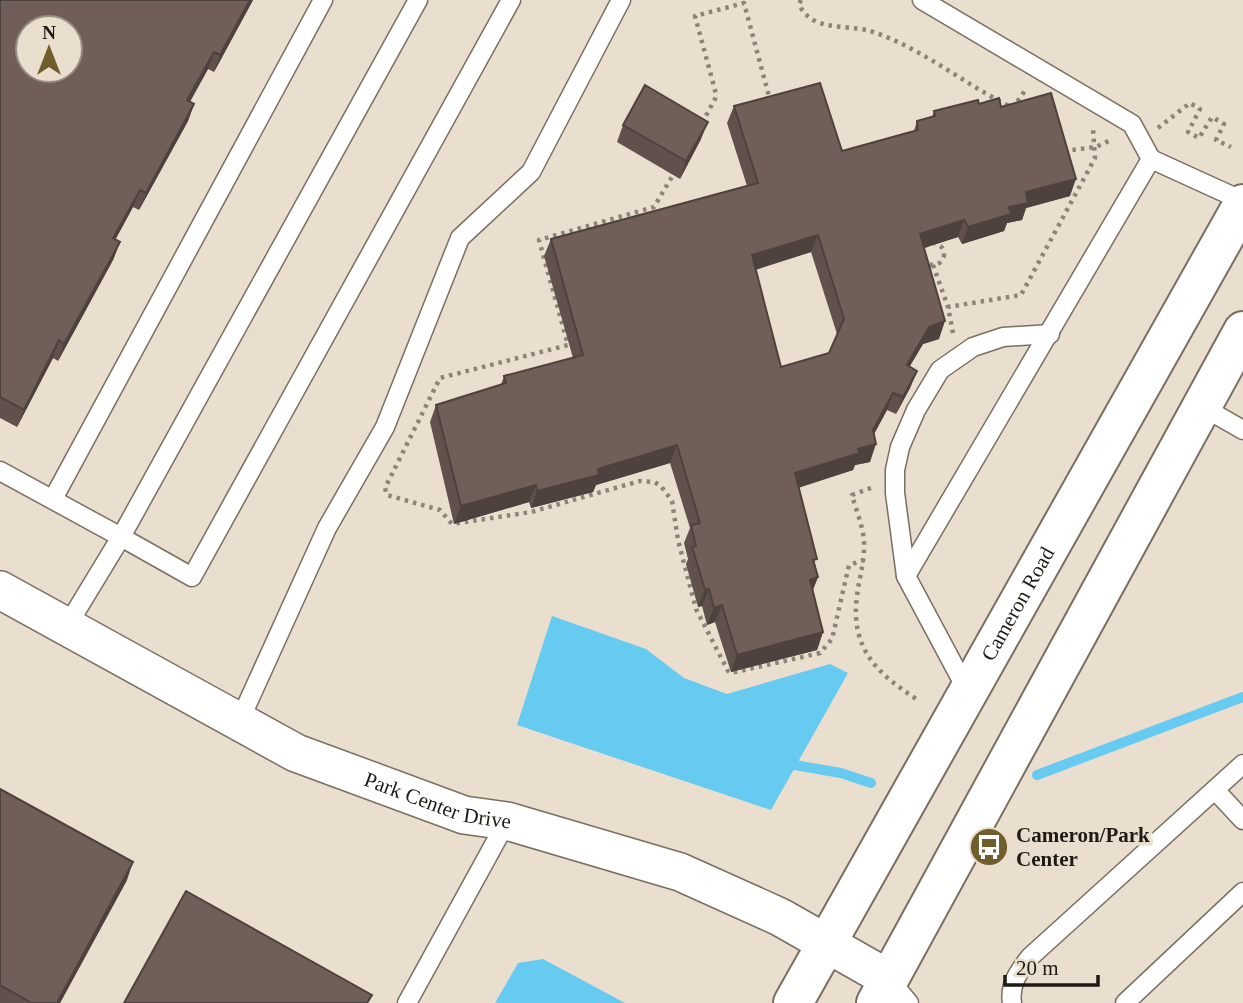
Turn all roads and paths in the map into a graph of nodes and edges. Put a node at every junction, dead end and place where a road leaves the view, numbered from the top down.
1 (323, 0) edge
2 (418, 0) edge
3 (511, 0) edge
4 (621, 0) edge
5 (802, 0) edge
6 (922, 0) edge
7 (1037, 94) edge
8 (773, 110) edge
9 (702, 123) edge
10 (1093, 125) dead end
11 (1158, 128) dead end
12 (1114, 139) dead end
13 (1096, 147) junction
14 (1231, 147) dead end
15 (1056, 153) edge
16 (681, 159) edge
17 (1151, 159) junction
18 (1243, 202) edge
19 (925, 246) junction
20 (912, 250) edge
21 (925, 262) junction
22 (913, 265) edge
23 (933, 265) junction
24 (948, 307) junction
25 (1243, 331) edge
26 (1050, 334) junction
27 (580, 341) edge
28 (944, 341) edge
29 (568, 344) junction
30 (1201, 406) junction
31 (1243, 430) edge
32 (0, 471) edge
33 (877, 486) dead end
34 (53, 499) junction
35 (121, 537) junction
36 (864, 560) junction
37 (906, 576) junction
38 (0, 590) edge
39 (67, 626) junction
40 (968, 692) junction
41 (918, 700) dead end
42 (239, 722) junction
43 (1243, 764) edge
44 (1215, 790) junction
45 (1243, 820) edge
46 (507, 821) junction
47 (1243, 892) edge
48 (827, 943) junction
49 (891, 995) edge
50 (407, 1003) edge
51 (793, 1003) edge
52 (1012, 1003) edge
53 (1125, 1003) edge

1 - 34 lane
2 - 35 lane
3 - 35 lane
4 - 42 lane
5 - 7 path
6 - 17 lane
8 - 9 path
10 - 13 path
11 - 14 path
12 - 13 path
13 - 15 path
13 - 24 path
16 - 29 path
17 - 18 lane
17 - 26 lane
18 - 40 main road, Cameron Road
19 - 20 path
19 - 21 path
19 - 23 path
21 - 22 path
21 - 23 path
23 - 24 path
24 - 28 path
25 - 30 main road
26 - 37 lane
26 - 37 lane
27 - 29 path
29 - 36 path
30 - 31 lane
30 - 49 main road
32 - 34 lane
33 - 36 path
34 - 35 lane
35 - 39 lane
36 - 41 path
37 - 40 lane
38 - 39 street, Park Center Drive
39 - 42 street, Park Center Drive
40 - 48 main road, Cameron Road
42 - 46 street, Park Center Drive
43 - 44 lane
44 - 45 lane
44 - 52 lane
46 - 48 street, Park Center Drive
46 - 50 lane
47 - 53 lane
48 - 49 street, Park Center Drive
48 - 51 main road, Cameron Road

